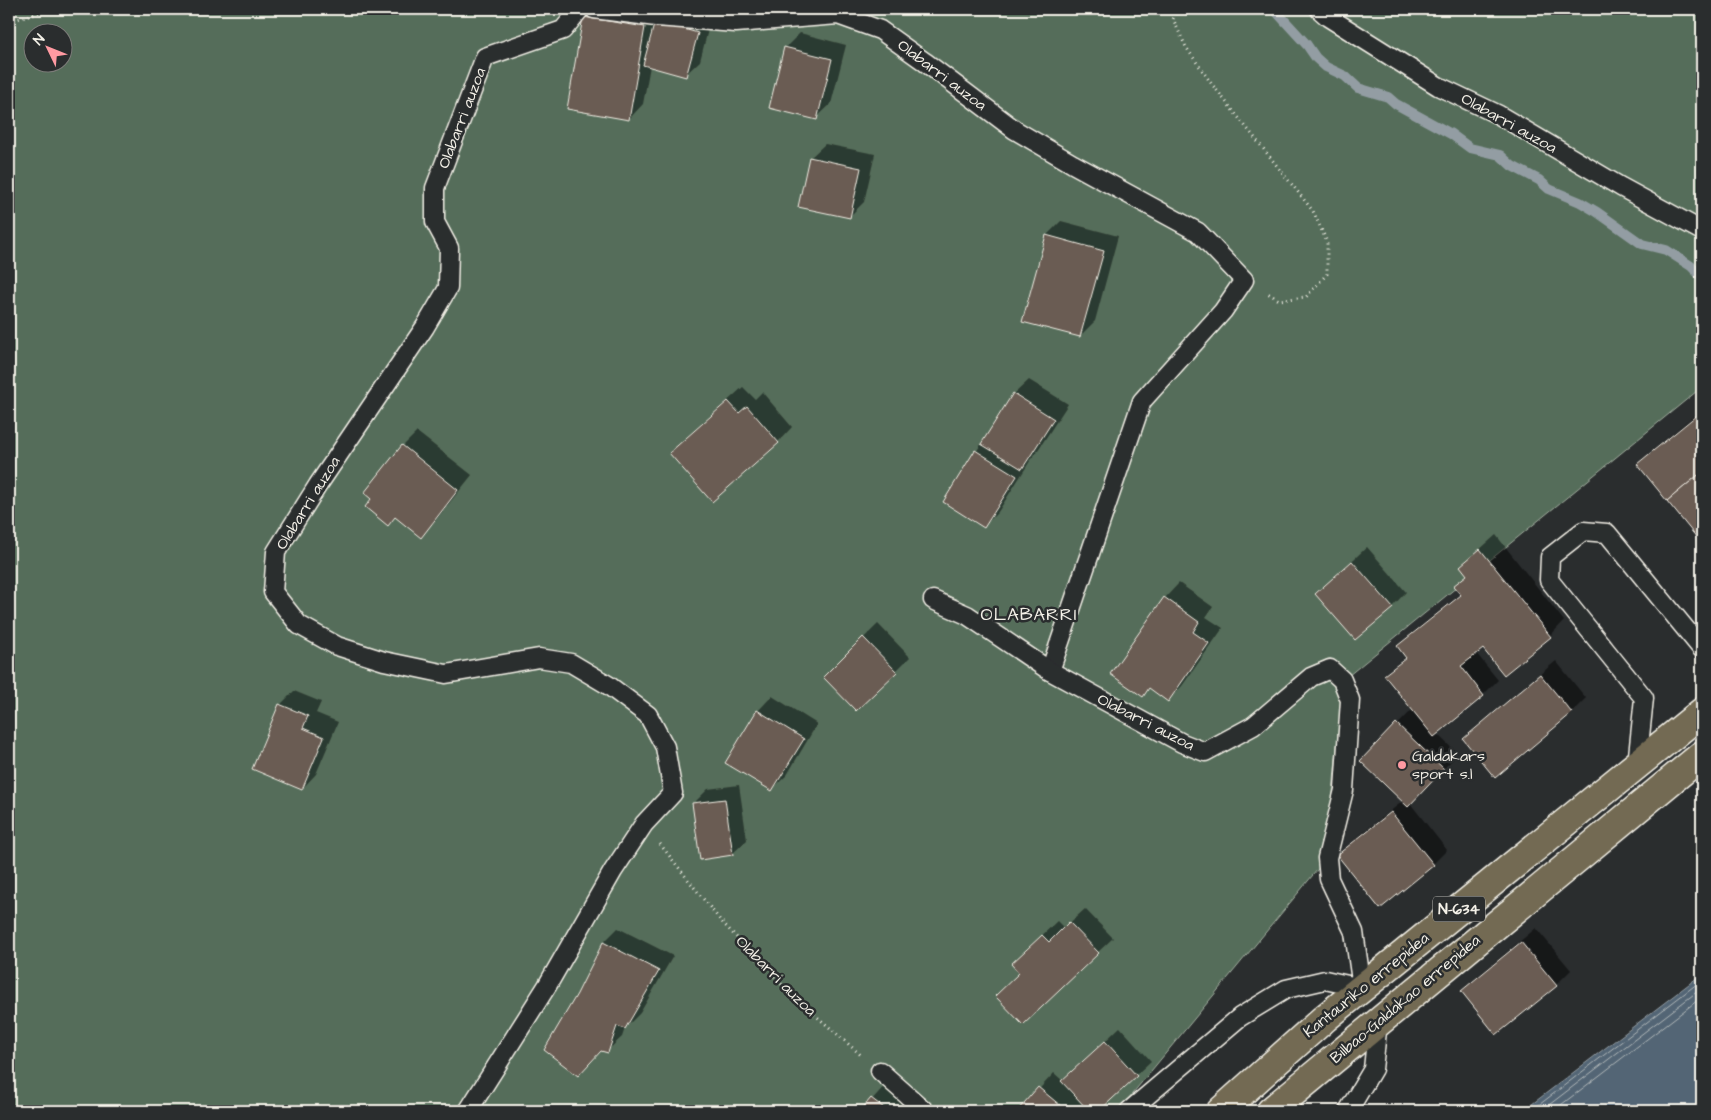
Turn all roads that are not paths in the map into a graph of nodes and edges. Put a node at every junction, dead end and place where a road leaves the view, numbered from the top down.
1 (580, 9) edge
2 (594, 9) edge
3 (1319, 9) edge
4 (1702, 231) edge
5 (933, 600) dead end
6 (1702, 649) edge
7 (1050, 671) junction
8 (1702, 712) edge
9 (1702, 755) edge
10 (1637, 766) junction
11 (1362, 988) junction
12 (1378, 1021) junction
13 (880, 1071) road end
14 (468, 1111) edge
15 (925, 1111) edge
16 (1129, 1111) edge
17 (1221, 1111) edge
18 (1271, 1111) edge
19 (1348, 1111) edge

1 - 14 lane, Olabarri auzoa
2 - 7 lane, Olabarri auzoa
3 - 4 lane, Olabarri auzoa
5 - 7 lane, Olabarri auzoa
6 - 10 lane
7 - 11 lane, Olabarri auzoa
8 - 10 highway, Kantauriko errepidea / N-634
9 - 12 highway, Bilbao-Galdakao errepidea / N-634
10 - 11 highway, Kantauriko errepidea / N-634
11 - 16 lane
11 - 17 highway, Kantauriko errepidea / N-634
12 - 18 highway, Bilbao-Galdakao errepidea / N-634
12 - 19 lane
13 - 15 lane

